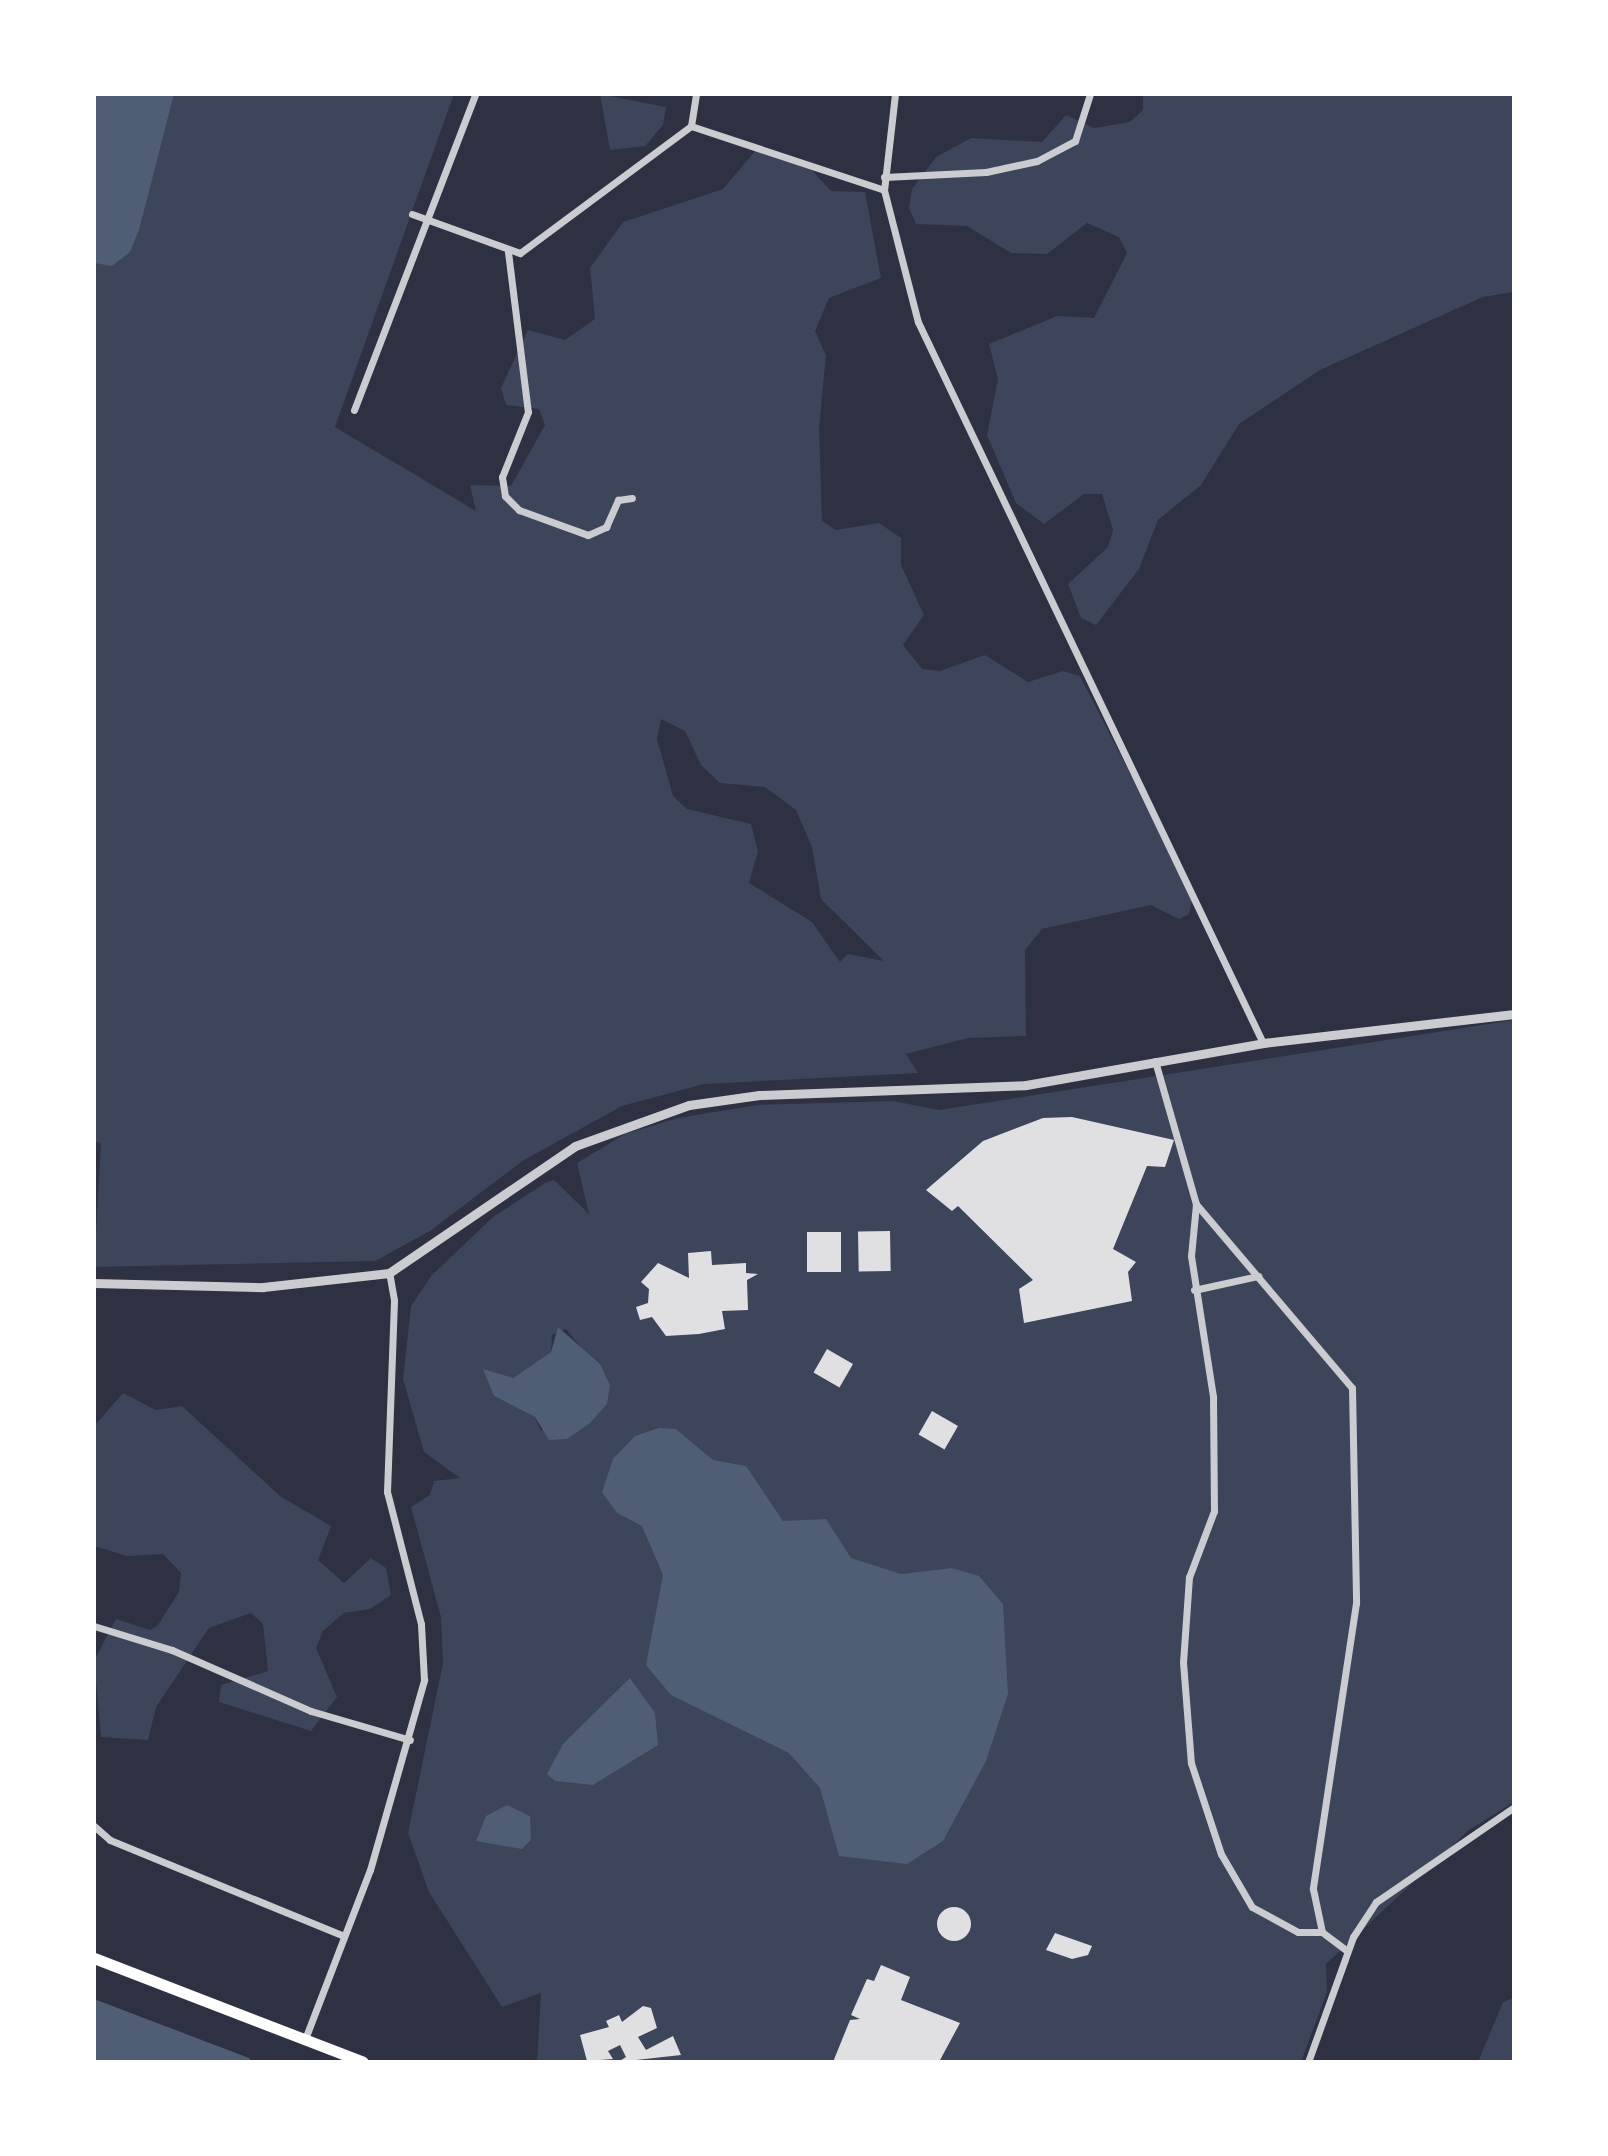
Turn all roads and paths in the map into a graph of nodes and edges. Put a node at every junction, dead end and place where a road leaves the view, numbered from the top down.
1 (475, 94) edge
2 (696, 94) edge
3 (895, 94) edge
4 (1090, 94) edge
5 (691, 126) junction
6 (884, 177) junction
7 (884, 190) junction
8 (412, 214) dead end
9 (426, 220) junction
10 (508, 252) junction
11 (354, 410) dead end
12 (632, 498) dead end
13 (1514, 1014) edge
14 (1263, 1043) junction
15 (1155, 1061) junction
16 (1196, 1204) junction
17 (389, 1273) junction
18 (1258, 1276) junction
19 (94, 1283) edge
20 (1194, 1290) junction
21 (94, 1626) edge
22 (410, 1740) junction
23 (1514, 1807) edge
24 (94, 1826) edge
25 (1322, 1932) junction
26 (344, 1936) junction
27 (1347, 1951) junction
28 (94, 1958) edge
29 (305, 2039) junction
30 (363, 2062) edge
31 (1308, 2062) edge

1 - 9 street
2 - 5 street
3 - 6 street
4 - 6 street
5 - 7 street
5 - 10 street
6 - 7 street
7 - 14 street
8 - 9 street
9 - 10 street
9 - 11 street
10 - 12 street
13 - 14 street
14 - 15 street
15 - 16 street
15 - 17 street
16 - 18 street
16 - 20 street
17 - 19 street
17 - 22 street
18 - 20 street
18 - 25 street
20 - 25 street
21 - 22 street
22 - 26 street
23 - 27 street
24 - 26 street
25 - 27 street
26 - 29 street
27 - 31 street
28 - 29 main road
29 - 30 main road

